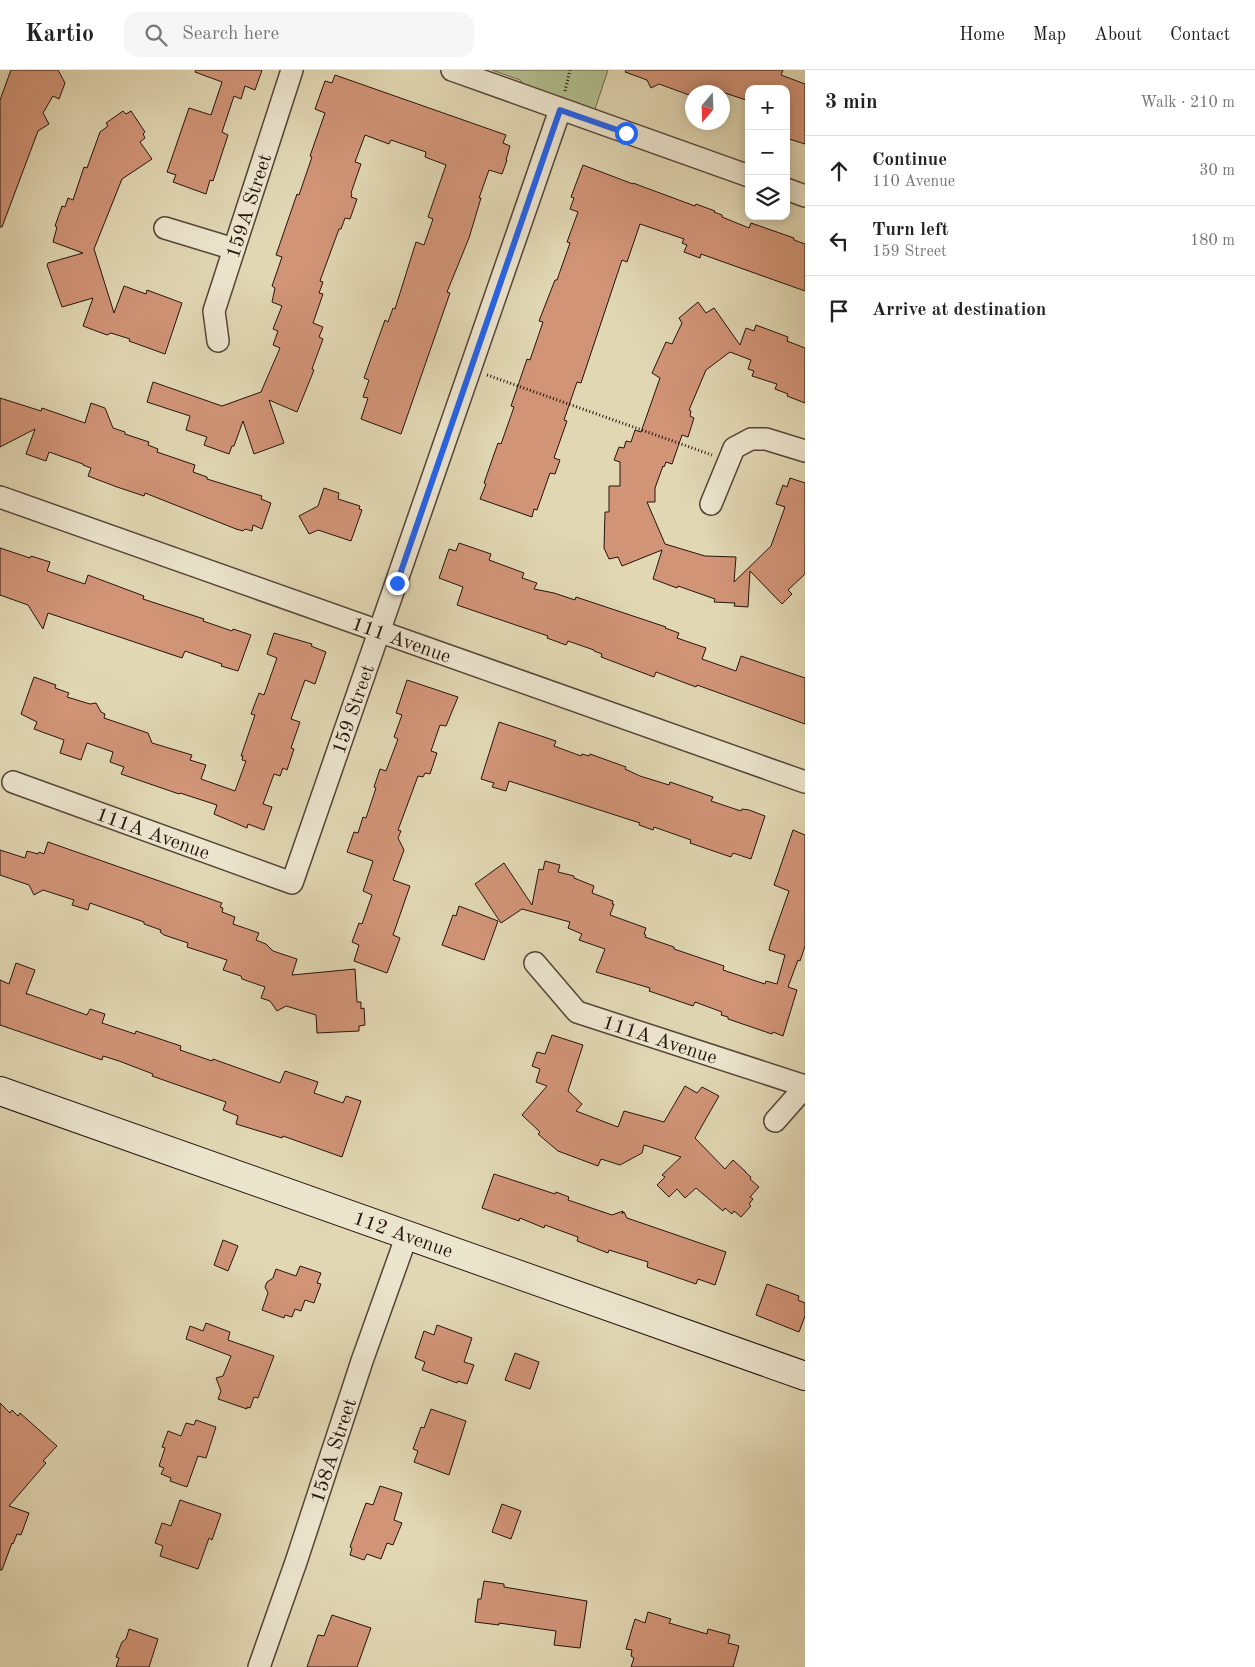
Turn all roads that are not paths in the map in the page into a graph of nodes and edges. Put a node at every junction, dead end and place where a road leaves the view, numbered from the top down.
1 (292, 70) edge
2 (452, 70) edge
3 (562, 101) junction
4 (747, 175) edge
5 (790, 190) edge
6 (805, 196) edge
7 (165, 228) dead end
8 (234, 249) junction
9 (218, 341) dead end
10 (805, 451) edge
11 (0, 496) edge
12 (711, 504) dead end
13 (380, 632) junction
14 (13, 782) dead end
15 (805, 782) edge
16 (292, 883) joint
17 (535, 963) dead end
18 (805, 1087) edge
19 (0, 1090) edge
20 (775, 1121) dead end
21 (407, 1235) junction
22 (805, 1376) edge
23 (259, 1667) edge

1 - 8 street, 159A Street
2 - 3 street
3 - 4 street
3 - 13 street, 159 Street
5 - 6 street
7 - 8 street
8 - 9 street, 159A Street
10 - 12 street
11 - 13 street, 111 Avenue
13 - 15 street, 111 Avenue
13 - 16 street, 159 Street
14 - 16 street, 111A Avenue
17 - 18 street, 111A Avenue
18 - 20 street
19 - 21 street, 112 Avenue
21 - 22 street, 112 Avenue
21 - 23 street, 158A Street

